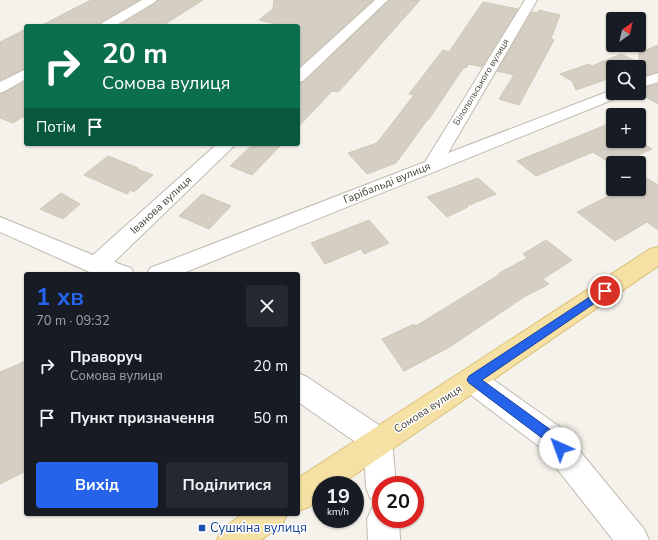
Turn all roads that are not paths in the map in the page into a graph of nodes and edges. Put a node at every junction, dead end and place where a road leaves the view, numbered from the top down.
1 (151, 0) edge
2 (382, 0) edge
3 (531, 0) edge
4 (109, 24) edge
5 (24, 74) edge
6 (300, 76) edge
7 (658, 77) edge
8 (646, 81) edge
9 (0, 88) edge
10 (606, 97) edge
11 (225, 146) edge
12 (432, 165) junction
13 (0, 224) edge
14 (658, 255) edge
15 (96, 266) junction
16 (116, 272) edge
17 (163, 272) edge
18 (472, 380) junction
19 (300, 387) edge
20 (378, 441) junction
21 (380, 476) edge
22 (300, 495) edge
23 (268, 516) edge
24 (383, 528) edge
25 (233, 540) edge
26 (384, 540) edge
27 (633, 540) edge

1 - 4 street
2 - 6 street
3 - 12 street, Білопольського вулиця
5 - 9 street
7 - 8 street
10 - 12 street, Гарібальді вулиця
11 - 15 street, Іванова вулиця
12 - 17 street, Гарібальді вулиця
13 - 15 street
14 - 18 main road, Сомова вулиця
15 - 16 street
18 - 20 main road, Сомова вулиця
18 - 27 street
19 - 20 street
20 - 21 street
20 - 22 main road, Сомова вулиця
23 - 25 main road
24 - 26 street

